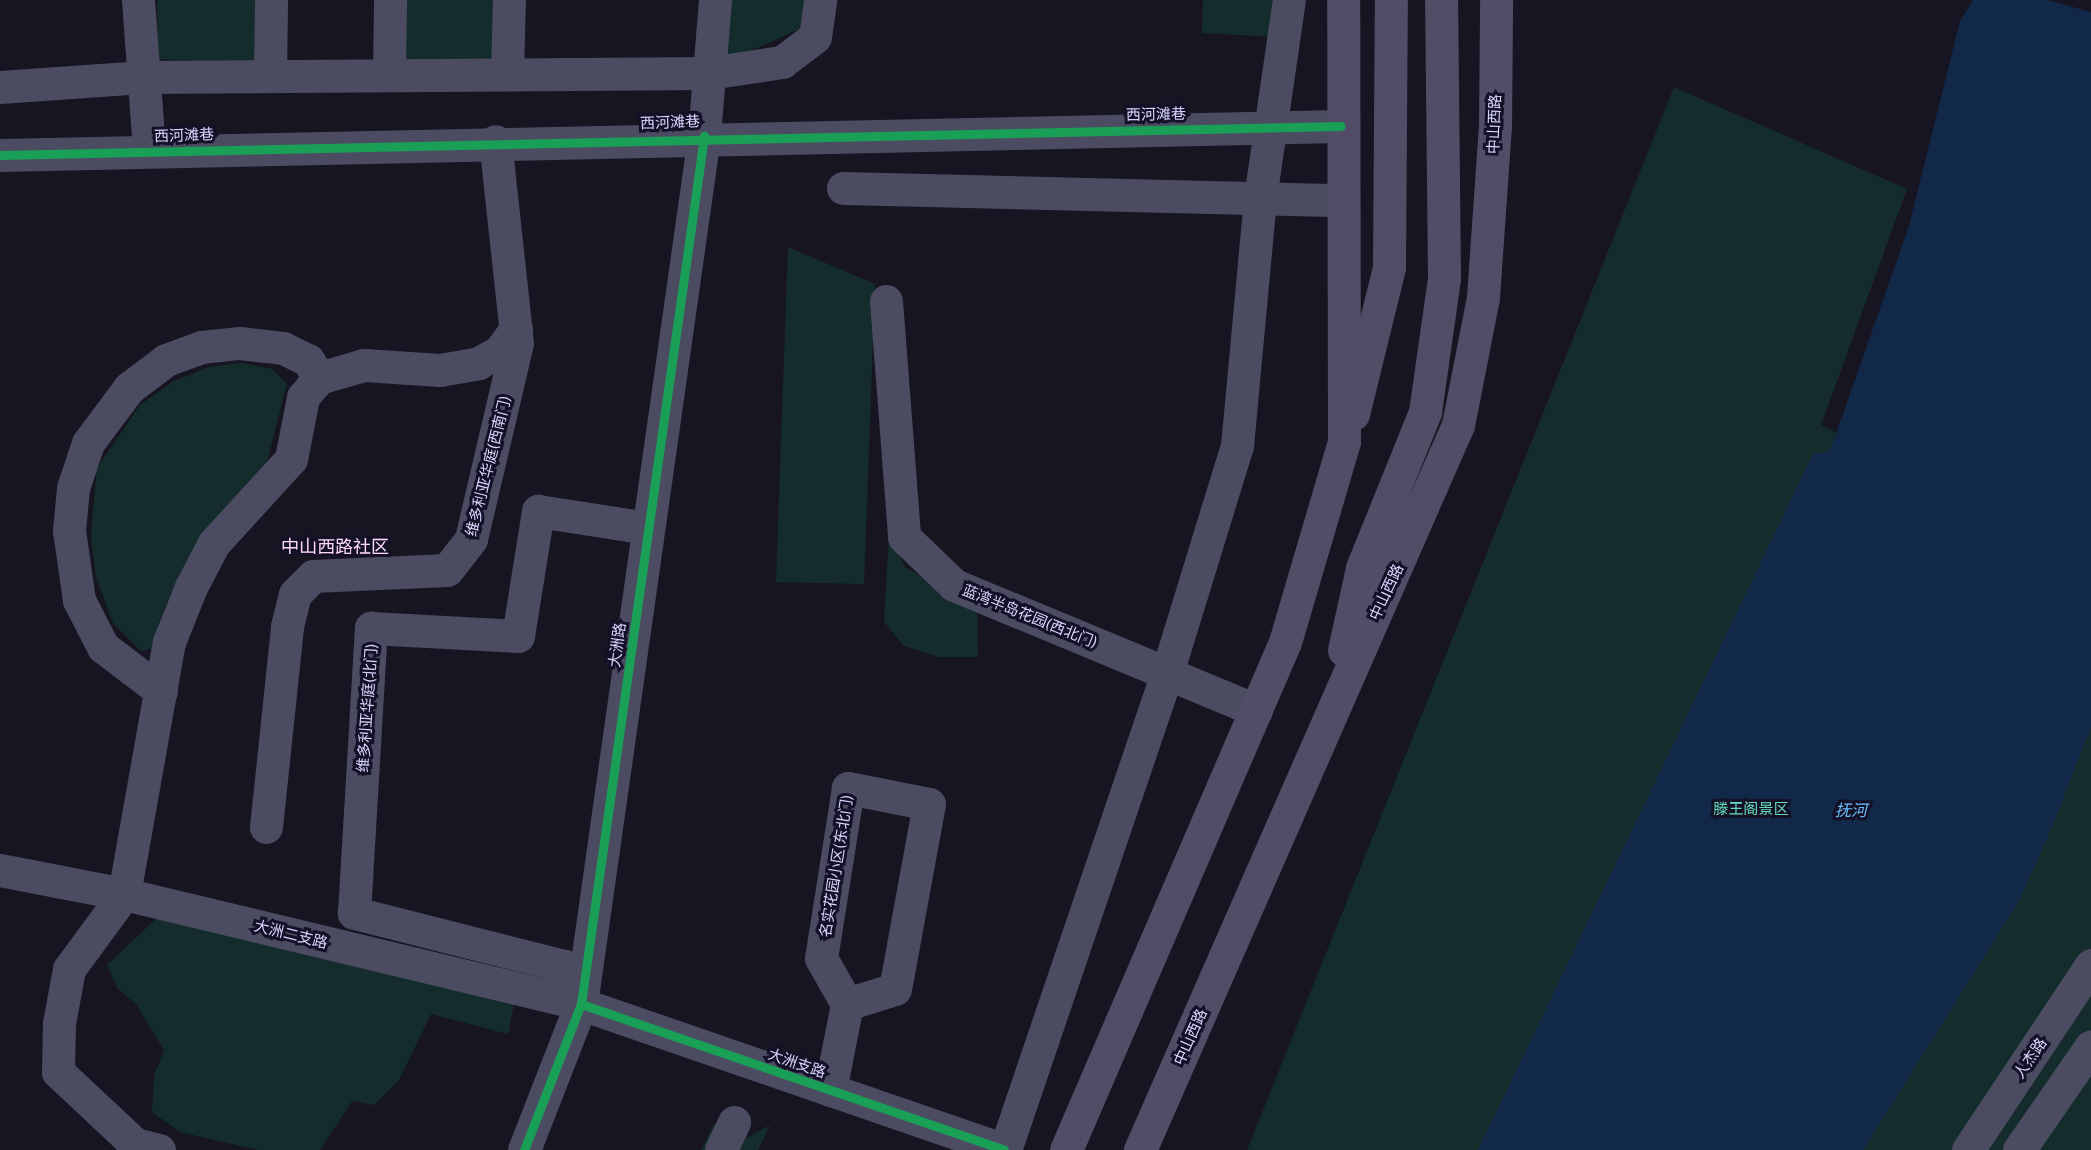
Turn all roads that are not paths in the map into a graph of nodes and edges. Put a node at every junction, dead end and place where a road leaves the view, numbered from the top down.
1 (138, 0) edge
2 (271, 0) edge
3 (390, 0) edge
4 (509, 0) edge
5 (715, 0) edge
6 (820, 0) edge
7 (1289, 0) edge
8 (1343, 0) edge
9 (1391, 0) edge
10 (1441, 0) edge
11 (1496, 0) edge
12 (709, 73) junction
13 (507, 74) junction
14 (270, 75) junction
15 (389, 75) junction
16 (143, 76) junction
17 (0, 87) edge
18 (1341, 126) junction
19 (1270, 127) junction
20 (704, 135) junction
21 (495, 141) junction
22 (148, 151) junction
23 (0, 155) edge
24 (843, 188) dead end
25 (1260, 198) junction
26 (1341, 200) junction
27 (886, 301) dead end
28 (516, 329) junction
29 (319, 378) junction
30 (1344, 441) junction
31 (648, 528) junction
32 (1167, 673) junction
33 (162, 690) junction
34 (1256, 710) junction
35 (1329, 713) junction
36 (266, 827) dead end
37 (0, 870) edge
38 (124, 894) junction
39 (2091, 965) edge
40 (581, 1004) junction
41 (848, 1004) junction
42 (2091, 1046) edge
43 (830, 1090) junction
44 (159, 1150) edge
45 (524, 1150) edge
46 (1004, 1150) edge
47 (1066, 1150) edge
48 (1140, 1150) edge
49 (1968, 1150) edge
50 (2019, 1150) edge

1 - 16 street
2 - 14 street
3 - 15 street
4 - 13 street
5 - 12 street, 大洲路
6 - 12 street
7 - 19 street
8 - 18 main road
9 - 30 main road
10 - 35 main road
11 - 35 main road, 中山西路
12 - 13 street
12 - 20 street, 大洲路
13 - 15 street
14 - 15 street
14 - 16 street
16 - 17 street
16 - 22 street
18 - 19 street, 西河滩巷
18 - 26 main road
19 - 20 street, 西河滩巷
19 - 25 street
20 - 21 street, 西河滩巷
20 - 31 street, 大洲路
21 - 22 street, 西河滩巷
21 - 28 street, 维多利亚华庭(西南门)
22 - 23 street, 西河滩巷
24 - 25 street
25 - 26 street
25 - 32 street
26 - 30 main road
27 - 32 street, 蓝湾半岛花园(西北门)
28 - 29 street
28 - 36 street, 维多利亚华庭(西南门)
29 - 33 street
29 - 33 street
30 - 34 main road
31 - 40 street, 大洲路
31 - 40 street, 维多利亚华庭(北门)
32 - 34 street, 蓝湾半岛花园(西北门)
32 - 46 street
33 - 38 street
34 - 47 main road
35 - 48 main road, 中山西路
37 - 38 street, 大洲二支路
38 - 40 street, 大洲二支路
38 - 44 street
39 - 49 street, 人杰路
40 - 43 street, 大洲支路
40 - 45 street, 大洲路
41 - 41 street, 名实花园小区(东北门)
41 - 43 street
42 - 50 street
43 - 46 street, 大洲支路

